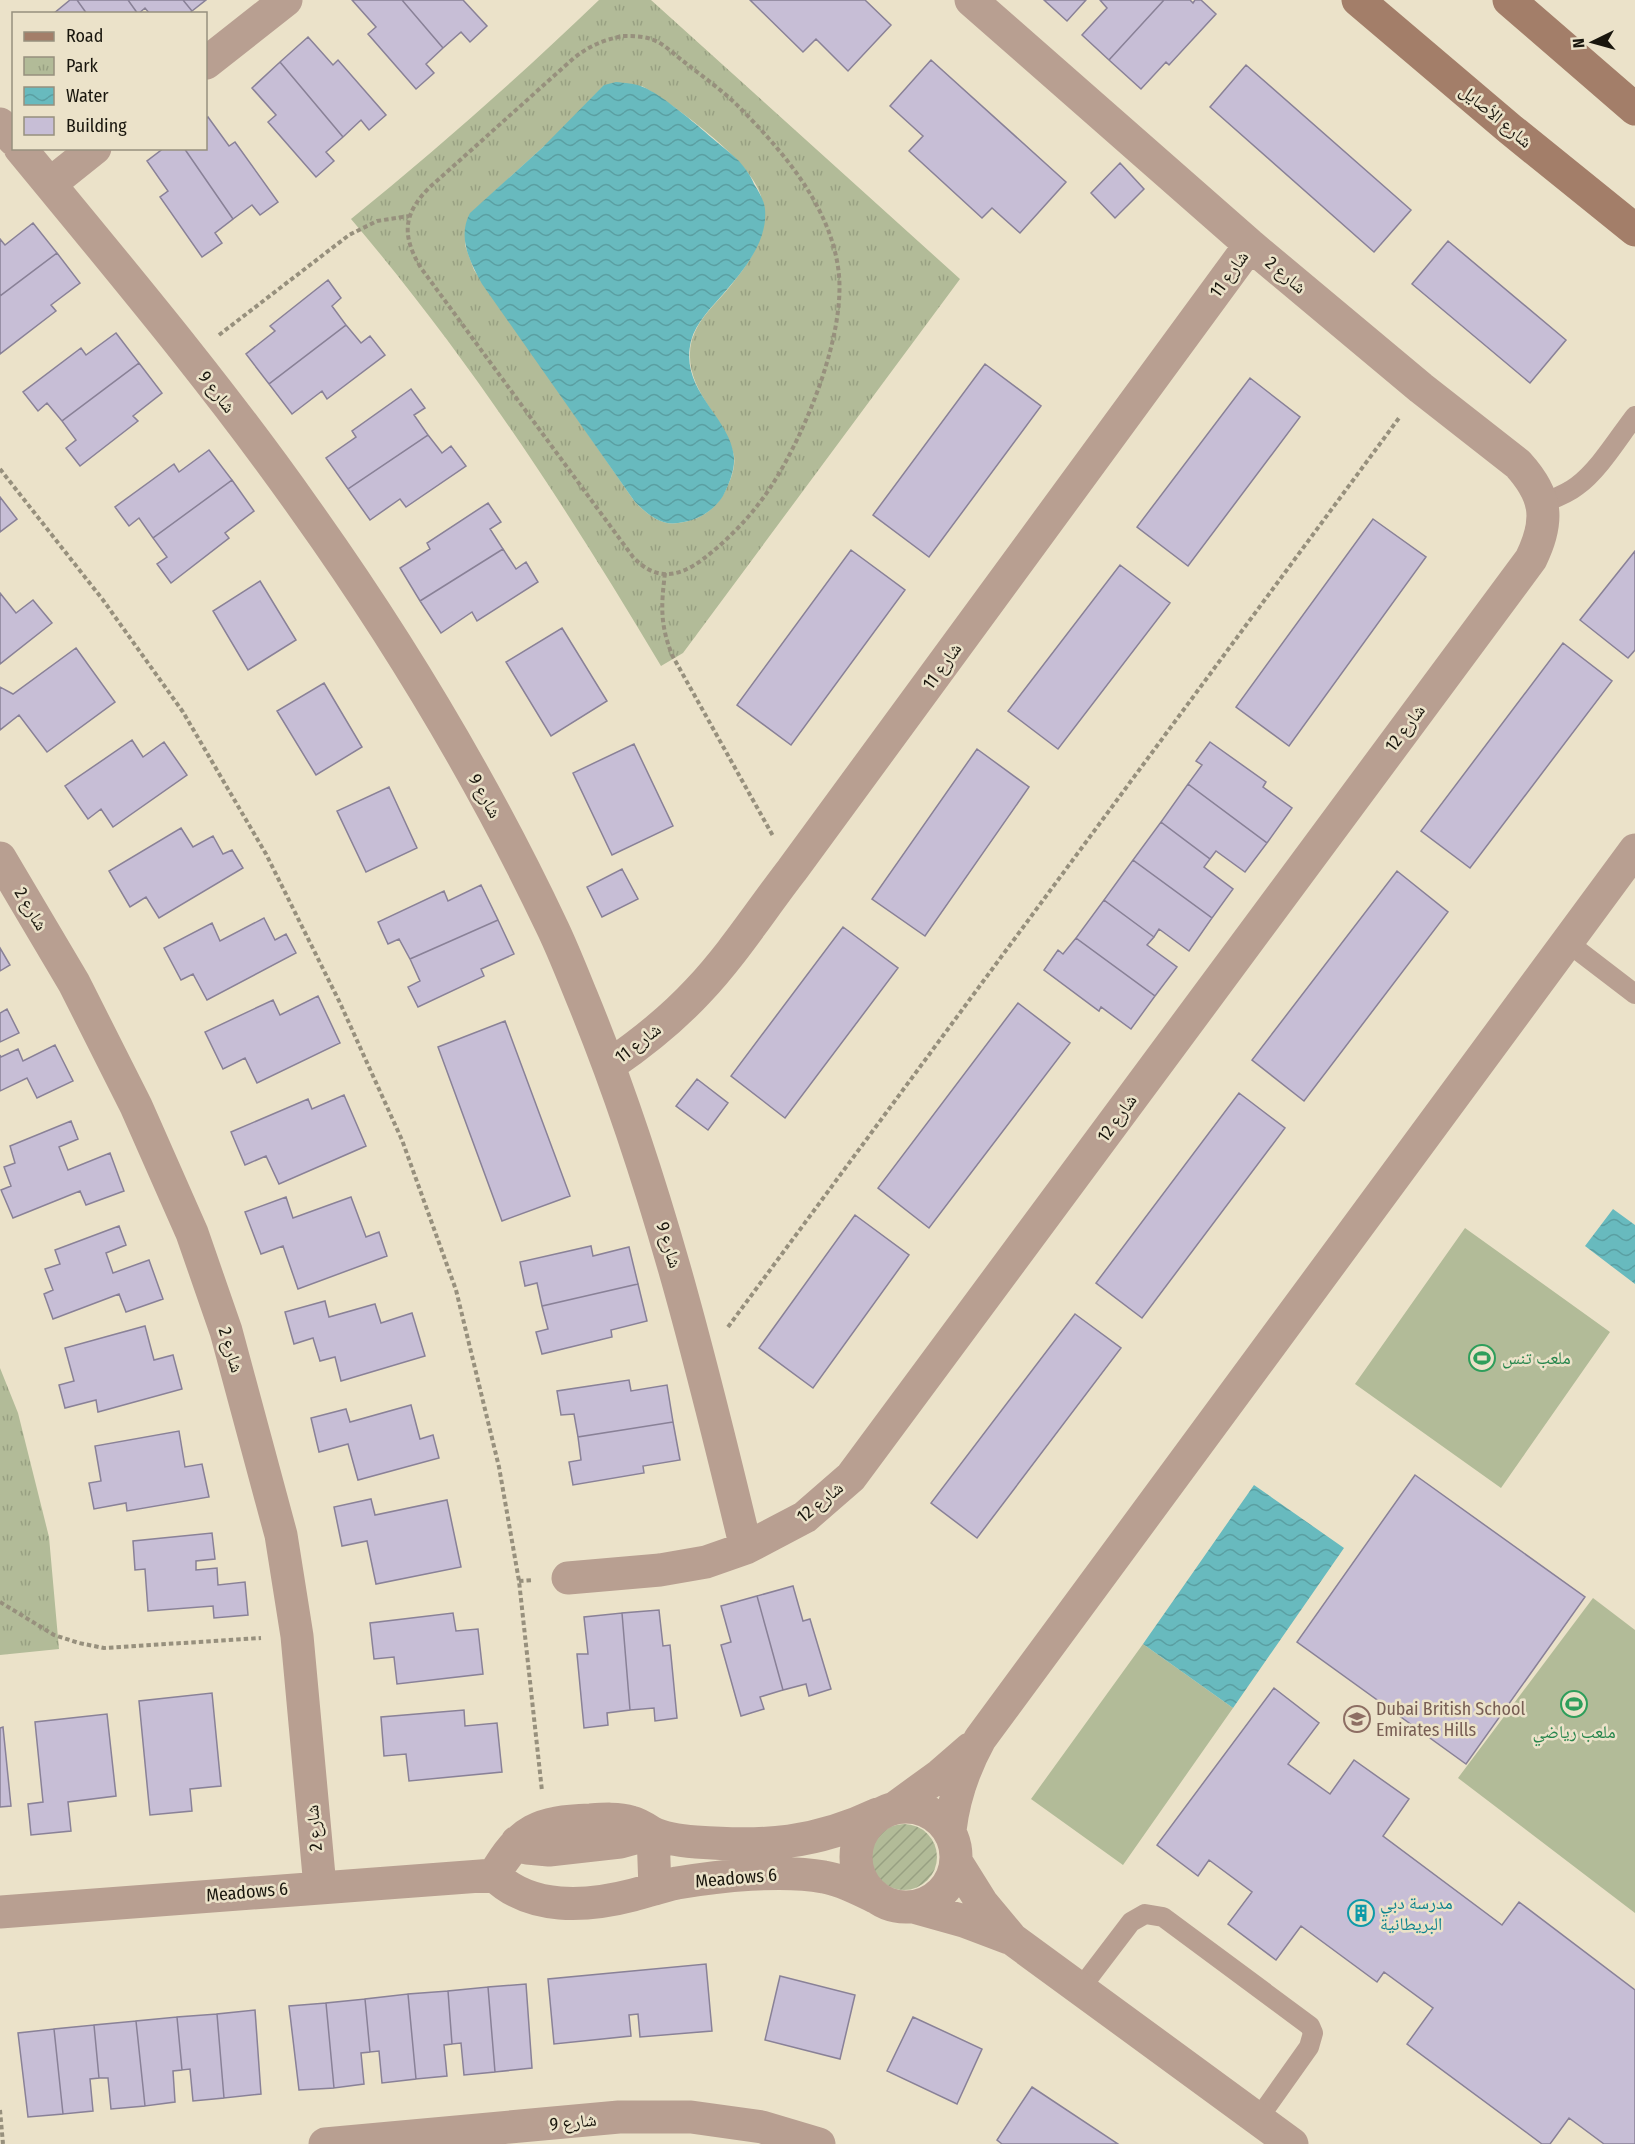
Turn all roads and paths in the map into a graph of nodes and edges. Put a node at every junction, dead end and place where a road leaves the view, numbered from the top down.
1 (286, 0) edge
2 (971, 0) edge
3 (1358, 0) edge
4 (1509, 0) edge
5 (207, 62) edge
6 (1635, 109) edge
7 (0, 124) edge
8 (12, 138) edge
9 (22, 150) edge
10 (93, 150) edge
11 (50, 184) junction
12 (409, 216) junction
13 (1635, 230) edge
14 (1250, 245) junction
15 (190, 357) junction
16 (1421, 388) junction
17 (1635, 416) edge
18 (0, 469) edge
19 (1543, 502) junction
20 (665, 573) junction
21 (1635, 850) edge
22 (0, 858) edge
23 (792, 870) junction
24 (1567, 942) junction
25 (1635, 994) edge
26 (610, 1065) junction
27 (701, 1364) junction
28 (746, 1548) junction
29 (568, 1578) dead end
30 (0, 1602) edge
31 (297, 1636) junction
32 (980, 1739) junction
33 (887, 1810) junction
34 (548, 1824) junction
35 (950, 1830) junction
36 (653, 1833) junction
37 (517, 1842) junction
38 (957, 1863) junction
39 (494, 1875) junction
40 (320, 1887) junction
41 (655, 1889) junction
42 (875, 1897) junction
43 (914, 1907) junction
44 (0, 1912) edge
45 (1012, 1939) junction
46 (1080, 1989) junction
47 (0, 2110) edge
48 (1258, 2119) junction
49 (3, 2144) edge
50 (325, 2144) edge
51 (819, 2144) edge
52 (1292, 2144) edge

1 - 5 street
2 - 14 street, شارع 2
3 - 13 main road, شارع الأصايل
4 - 6 main road
7 - 8 street
9 - 11 street, شارع 9
10 - 11 street
11 - 15 street, شارع 9
12 - 15 path
12 - 20 path
12 - 20 path
14 - 16 street, شارع 2
14 - 23 street, شارع 11
15 - 26 street, شارع 9
16 - 19 street, شارع 2
16 - 27 path
17 - 19 lane
18 - 34 path
19 - 28 street, شارع 12
20 - 23 path
21 - 24 street
22 - 31 street, شارع 2
23 - 26 street, شارع 11
24 - 25 lane
24 - 32 street
26 - 27 street, شارع 9
27 - 28 street, شارع 9
28 - 29 street, شارع 12
30 - 31 path
31 - 40 street, شارع 2
32 - 33 street
32 - 35 street
33 - 35 street
33 - 36 street, Meadows 6
33 - 42 street
34 - 36 street, Meadows 6
34 - 37 street, Meadows 6
35 - 38 street
36 - 37 street, Meadows 6
36 - 41 street
37 - 39 street, Meadows 6
38 - 43 street
38 - 45 street
39 - 40 street, Meadows 6
39 - 41 street, Meadows 6
40 - 44 street, Meadows 6
41 - 42 street, Meadows 6
42 - 43 street
43 - 45 street
45 - 46 street
46 - 48 street
46 - 48 lane
47 - 49 path
48 - 52 street
50 - 51 street, شارع 9

